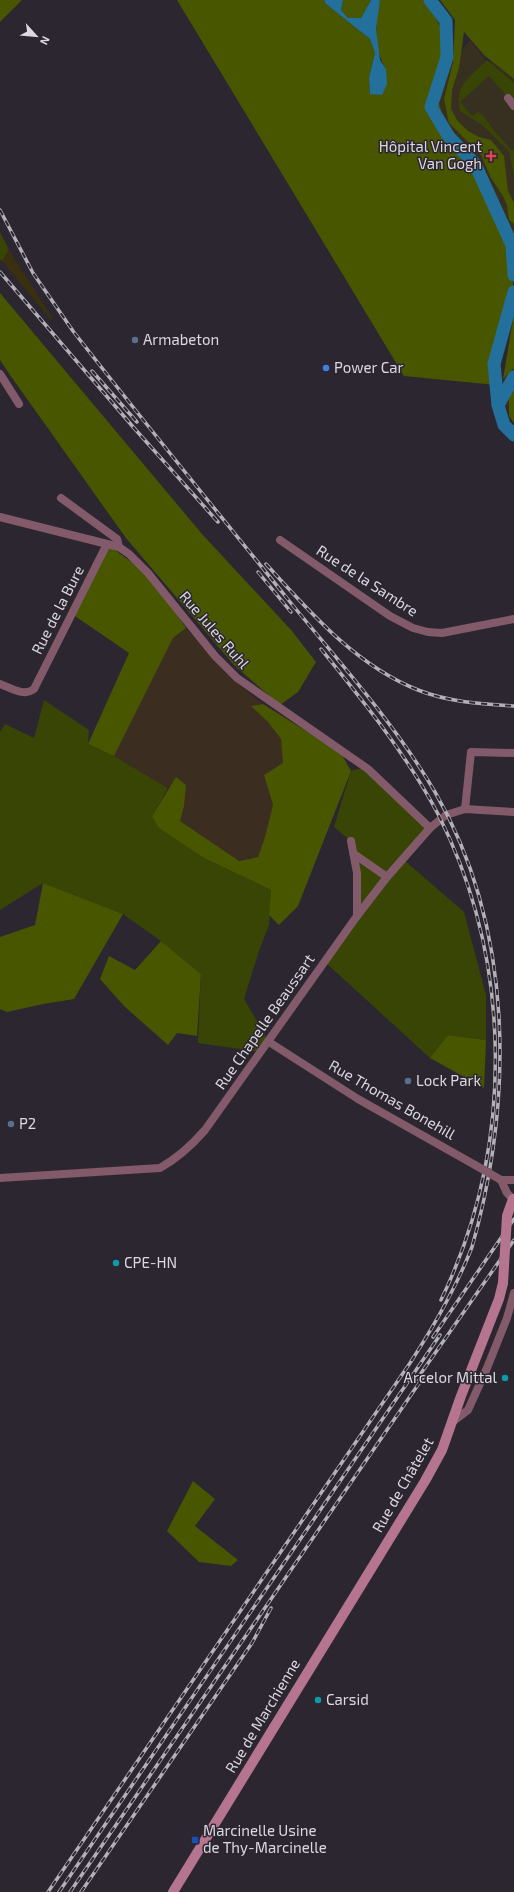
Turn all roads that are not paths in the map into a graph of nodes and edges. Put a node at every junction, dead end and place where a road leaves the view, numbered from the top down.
1 (508, 98) dead end
2 (514, 106) edge
3 (0, 374) edge
4 (19, 404) dead end
5 (61, 498) dead end
6 (0, 517) edge
7 (280, 540) dead end
8 (107, 544) junction
9 (119, 547) junction
10 (514, 619) edge
11 (0, 684) edge
12 (514, 753) edge
13 (466, 809) junction
14 (514, 812) edge
15 (430, 828) junction
16 (350, 841) dead end
17 (354, 854) junction
18 (387, 877) junction
19 (357, 916) junction
20 (269, 1042) junction
21 (0, 1178) edge
22 (501, 1180) junction
23 (514, 1180) edge
24 (513, 1198) edge
25 (514, 1293) edge
26 (451, 1423) junction
27 (378, 1557) joint
28 (173, 1892) edge

1 - 2 street
3 - 4 street
5 - 9 street
6 - 8 street, Rue Jules Ruhl
7 - 10 street, Rue de la Sambre
8 - 9 street, Rue Jules Ruhl
8 - 11 street, Rue de la Bure
9 - 15 street, Rue Jules Ruhl
12 - 13 street
13 - 14 street, Rue Chapelle Beaussart
13 - 15 street, Rue Chapelle Beaussart
15 - 18 street, Rue Chapelle Beaussart
16 - 17 street
17 - 18 street
17 - 19 street
18 - 19 street, Rue Chapelle Beaussart
19 - 20 street, Rue Chapelle Beaussart
20 - 21 street, Rue Chapelle Beaussart
20 - 22 street, Rue Thomas Bonehill, bridge
22 - 23 street
22 - 24 street, Rue Thomas Bonehill
24 - 26 main road, Rue de Châtelet, bridge
25 - 26 street
26 - 27 main road, Rue de Châtelet
27 - 28 main road, Rue de Marchienne

